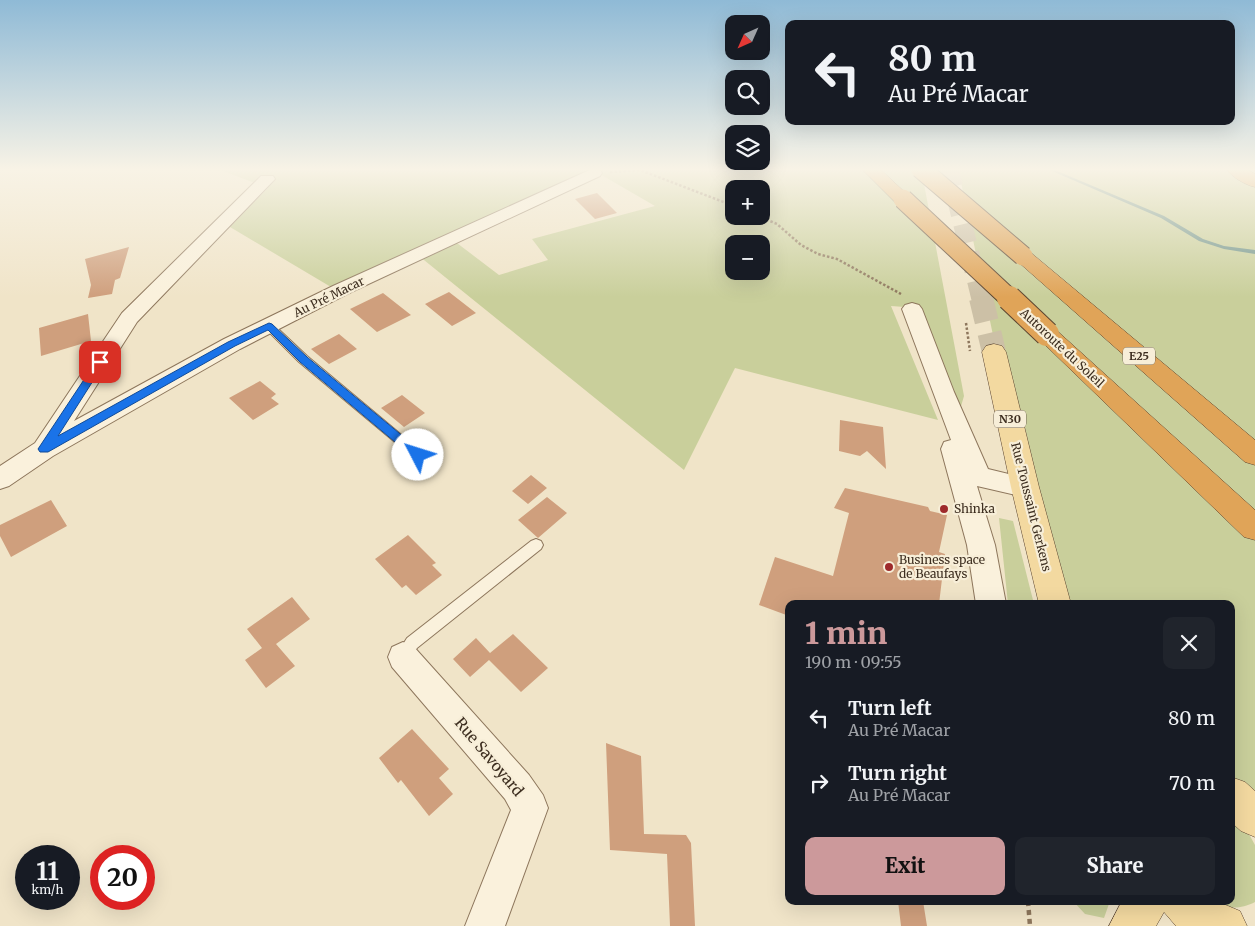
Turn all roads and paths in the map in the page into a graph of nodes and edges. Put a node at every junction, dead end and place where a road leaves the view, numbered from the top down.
1 (234, 211) edge
2 (511, 211) edge
3 (915, 211) edge
4 (971, 211) edge
5 (770, 221) edge
6 (912, 310) joint
7 (269, 326) junction
8 (994, 352) tunnel mouth
9 (951, 410) junction
10 (44, 449) junction
11 (418, 455) dead end
12 (1255, 455) edge
13 (0, 478) edge
14 (1025, 487) junction
15 (1255, 528) edge
16 (536, 545) dead end
17 (991, 600) edge
18 (1054, 600) edge
19 (403, 657) joint
20 (1235, 800) edge
21 (1255, 817) edge
22 (1028, 905) edge
23 (1144, 905) edge
24 (1185, 905) edge
25 (485, 926) edge
26 (1030, 926) edge
27 (1131, 926) edge
28 (1225, 926) edge

1 - 10 street, Au Pré Macar
2 - 7 street, Au Pré Macar
3 - 15 highway, Autoroute du Soleil, bridge
4 - 12 highway, E25, bridge
5 - 6 path
6 - 9 street
7 - 10 street, Au Pré Macar
7 - 11 lane
8 - 14 main road, Rue Toussaint Gerkens / N30
9 - 14 street
9 - 17 street
10 - 13 street, Au Pré Macar
14 - 18 main road, Rue Toussaint Gerkens / N30
16 - 19 lane
19 - 25 street, Rue Savoyard
20 - 21 main road
22 - 26 path
23 - 27 main road
24 - 28 main road

